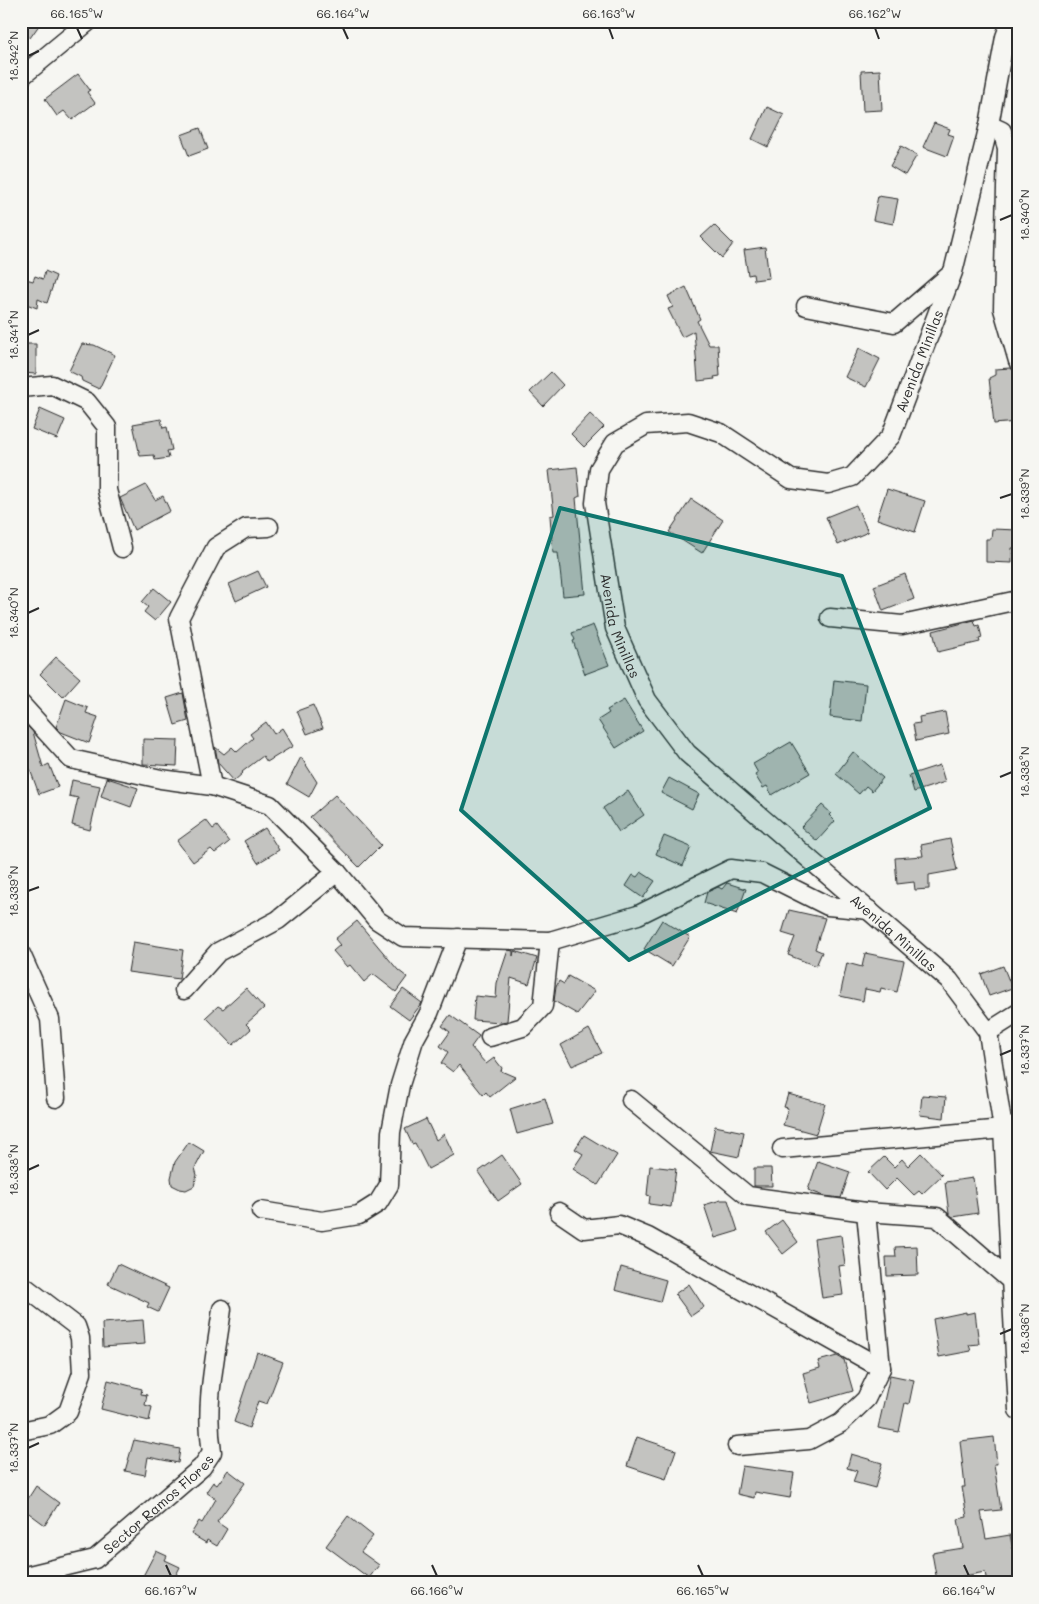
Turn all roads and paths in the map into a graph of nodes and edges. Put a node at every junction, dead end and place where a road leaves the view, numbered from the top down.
1 (89, 21) edge
2 (1011, 21) edge
3 (21, 77) edge
4 (989, 125) junction
5 (953, 272) junction
6 (806, 306) dead end
7 (1018, 361) edge
8 (21, 388) edge
9 (269, 527) dead end
10 (122, 548) dead end
11 (1018, 600) edge
12 (830, 618) dead end
13 (21, 704) edge
14 (212, 786) junction
15 (337, 872) junction
16 (869, 910) junction
17 (458, 938) junction
18 (550, 941) junction
19 (21, 954) edge
20 (184, 990) dead end
21 (1018, 1013) edge
22 (988, 1032) junction
23 (490, 1037) dead end
24 (56, 1098) dead end
25 (631, 1100) dead end
26 (1011, 1127) edge
27 (782, 1149) dead end
28 (260, 1211) dead end
29 (559, 1212) dead end
30 (866, 1212) junction
31 (1010, 1280) junction
32 (21, 1284) edge
33 (222, 1309) dead end
34 (1015, 1332) edge
35 (881, 1368) junction
36 (1018, 1410) edge
37 (21, 1431) edge
38 (737, 1446) dead end
39 (21, 1577) edge

1 - 3 street
2 - 4 street, Avenida Minillas
4 - 5 street, Avenida Minillas
4 - 7 street
5 - 6 street
5 - 16 street, Avenida Minillas
8 - 10 street
9 - 14 street
11 - 12 street
13 - 14 street
14 - 15 street
15 - 17 street
15 - 20 street
16 - 18 street
16 - 22 street, Avenida Minillas
17 - 18 street
17 - 28 street
18 - 23 street
19 - 24 street
21 - 22 street
22 - 26 street, Avenida Minillas
25 - 30 street
26 - 27 street
26 - 31 street, Avenida Minillas
29 - 35 street
30 - 31 street
30 - 35 street
31 - 34 street, Avenida Minillas
32 - 37 street
33 - 39 street, Sector Ramos Flores
34 - 36 street, Avenida Minillas
35 - 38 street

